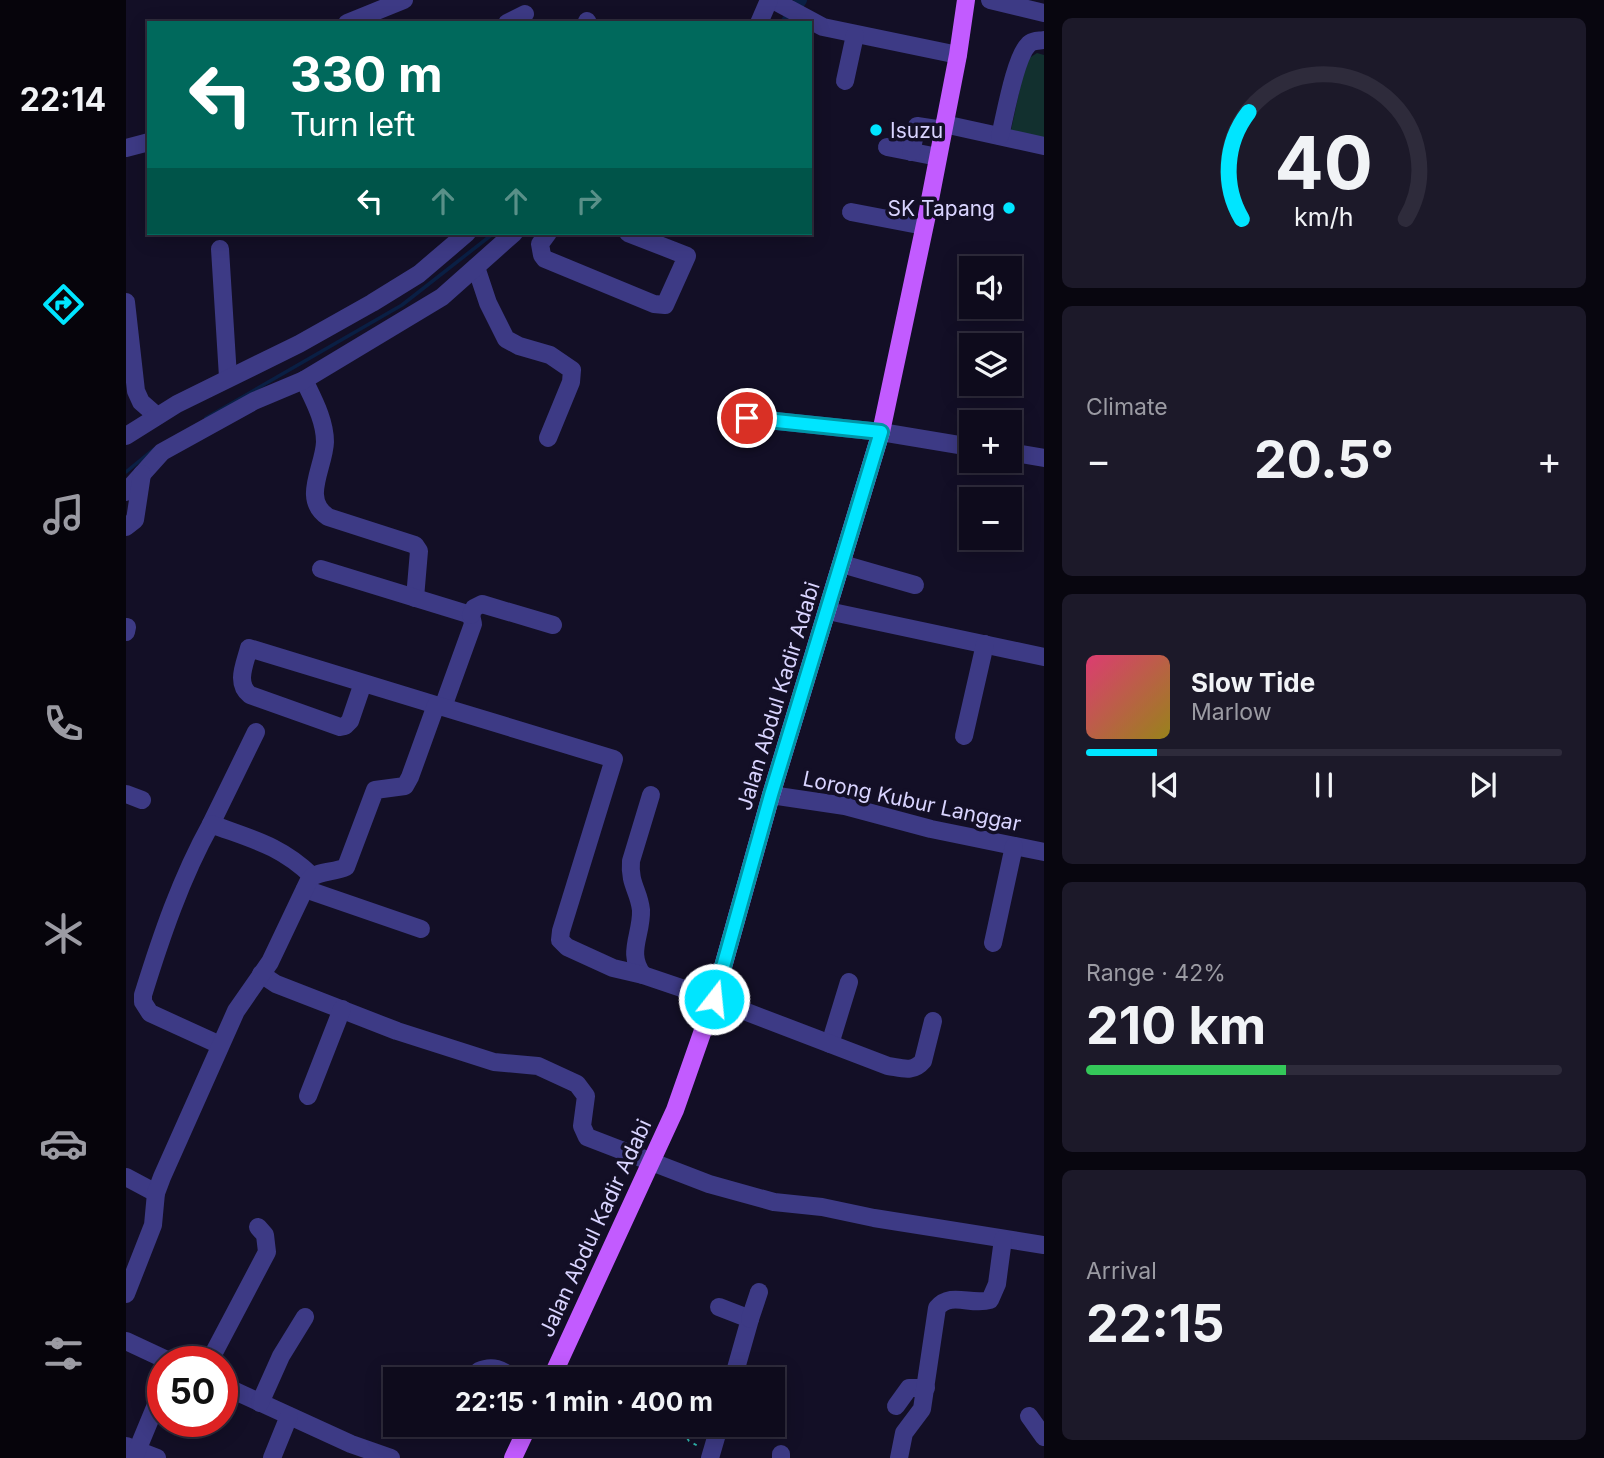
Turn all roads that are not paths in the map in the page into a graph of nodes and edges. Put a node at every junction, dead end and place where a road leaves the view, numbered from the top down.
1 (404, 0) edge
2 (966, 0) edge
3 (990, 0) edge
4 (773, 1) edge
5 (1044, 13) edge
6 (525, 14) dead end
7 (352, 21) edge
8 (511, 21) edge
9 (760, 21) edge
10 (803, 21) edge
11 (817, 30) edge
12 (855, 35) junction
13 (1044, 40) edge
14 (958, 55) junction
15 (845, 80) dead end
16 (944, 127) junction
17 (1000, 136) junction
18 (147, 143) edge
19 (1044, 146) edge
20 (887, 147) dead end
21 (126, 148) edge
22 (911, 152) junction
23 (938, 157) junction
24 (851, 212) dead end
25 (924, 226) junction
26 (465, 235) edge
27 (512, 235) edge
28 (547, 235) edge
29 (633, 235) edge
30 (219, 249) dead end
31 (475, 267) junction
32 (126, 302) edge
33 (228, 377) junction
34 (304, 380) junction
35 (158, 416) junction
36 (747, 418) dead end
37 (881, 432) junction
38 (126, 436) edge
39 (548, 438) dead end
40 (959, 445) edge
41 (1022, 454) edge
42 (1044, 458) edge
43 (142, 474) junction
44 (126, 492) edge
45 (126, 527) edge
46 (842, 564) junction
47 (321, 569) dead end
48 (915, 585) dead end
49 (415, 598) junction
50 (828, 611) junction
51 (471, 615) junction
52 (553, 625) dead end
53 (985, 644) junction
54 (1044, 657) edge
55 (363, 683) junction
56 (440, 706) junction
57 (256, 732) dead end
58 (964, 736) dead end
59 (651, 795) dead end
60 (771, 795) junction
61 (211, 824) junction
62 (1014, 846) junction
63 (1044, 852) edge
64 (308, 882) junction
65 (421, 929) dead end
66 (993, 943) dead end
67 (261, 974) junction
68 (643, 975) junction
69 (849, 982) dead end
70 (714, 999) junction
71 (342, 1010) junction
72 (933, 1021) dead end
73 (220, 1045) junction
74 (830, 1045) junction
75 (309, 1096) dead end
76 (651, 1163) junction
77 (126, 1177) edge
78 (156, 1193) junction
79 (258, 1227) dead end
80 (1003, 1239) junction
81 (1044, 1245) edge
82 (759, 1292) dead end
83 (126, 1294) edge
84 (719, 1307) dead end
85 (305, 1317) dead end
86 (750, 1319) junction
87 (126, 1341) edge
88 (217, 1346) edge
89 (147, 1351) edge
90 (557, 1367) edge
91 (736, 1367) edge
92 (926, 1388) junction
93 (238, 1392) edge
94 (260, 1402) junction
95 (896, 1406) dead end
96 (289, 1416) junction
97 (1029, 1416) dead end
98 (147, 1422) edge
99 (523, 1437) edge
100 (716, 1437) edge
101 (1044, 1437) edge
102 (133, 1451) edge
103 (711, 1456) edge
104 (157, 1458) edge
105 (272, 1458) edge
106 (390, 1458) edge
107 (513, 1458) edge
108 (899, 1458) edge

1 - 7 street
2 - 14 main road, Jalan Abdul Kadir Adabi
3 - 5 street
4 - 9 street
4 - 10 street
6 - 8 street
11 - 12 street
12 - 14 street
12 - 15 street
13 - 17 street
14 - 16 main road, Jalan Abdul Kadir Adabi
16 - 17 street
16 - 22 street
16 - 23 main road, Jalan Abdul Kadir Adabi
17 - 19 street
18 - 21 street
20 - 22 street
22 - 23 street
23 - 25 main road, Jalan Abdul Kadir Adabi
24 - 25 street
25 - 37 main road, Jalan Abdul Kadir Adabi
26 - 33 street
27 - 31 street
28 - 29 street
30 - 33 street
31 - 34 street
31 - 39 street
32 - 35 street
33 - 35 street
34 - 43 street
34 - 49 street
35 - 38 street
36 - 37 street
37 - 40 street
37 - 46 main road, Jalan Abdul Kadir Adabi
41 - 42 street
43 - 44 street
43 - 45 street
46 - 48 street
46 - 50 main road, Jalan Abdul Kadir Adabi
47 - 49 street
49 - 51 street
50 - 53 street
50 - 60 main road, Jalan Abdul Kadir Adabi
51 - 52 street
51 - 56 street
53 - 54 street
53 - 58 street
55 - 55 street
55 - 56 street
56 - 64 street
56 - 68 street
57 - 61 street
59 - 68 street
60 - 62 street, Lorong Kubur Langgar
60 - 70 main road, Jalan Abdul Kadir Adabi
61 - 64 street
61 - 73 street
62 - 63 street, Lorong Kubur Langgar
62 - 66 street
64 - 65 street
64 - 67 street
67 - 71 street
67 - 73 street
68 - 70 street
69 - 74 street
70 - 74 street
70 - 76 main road, Jalan Abdul Kadir Adabi
71 - 75 street
71 - 76 street
72 - 74 street
73 - 78 street
76 - 80 street
76 - 90 main road, Jalan Abdul Kadir Adabi
77 - 78 street
78 - 83 street
79 - 88 street
80 - 81 street
80 - 92 street
82 - 86 street
84 - 86 street
85 - 94 street
86 - 91 street
87 - 89 street
92 - 95 street
92 - 108 street
93 - 94 street
94 - 96 street
96 - 105 street
96 - 106 street
97 - 101 street
98 - 102 street
99 - 107 main road
100 - 103 street
102 - 104 street

